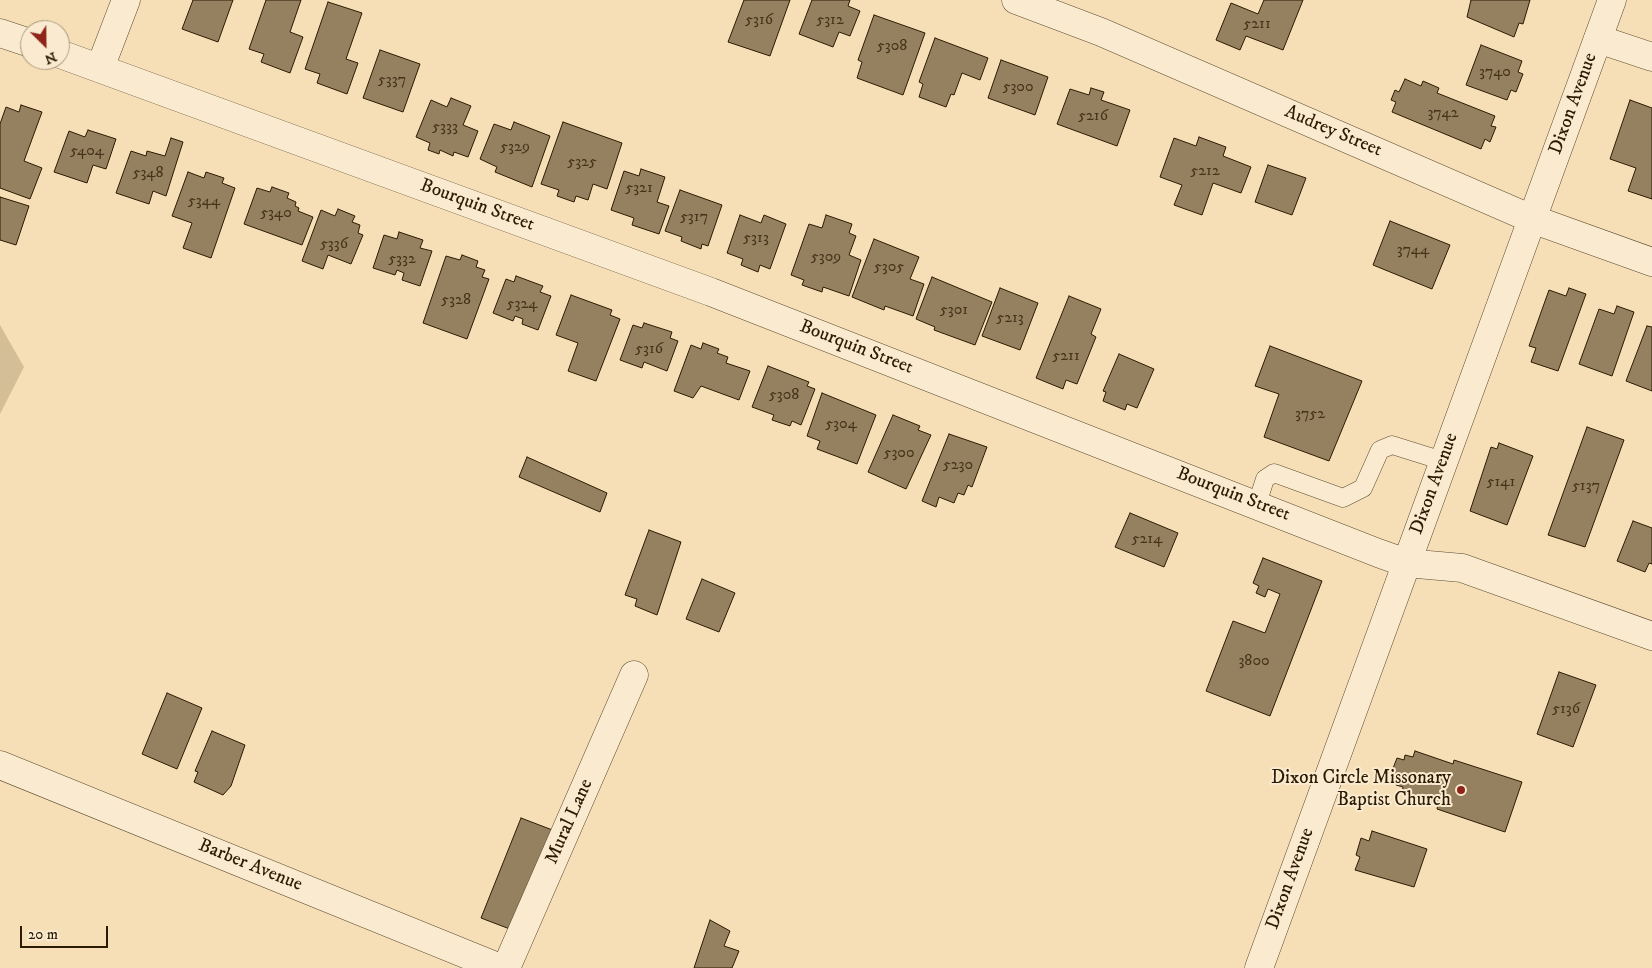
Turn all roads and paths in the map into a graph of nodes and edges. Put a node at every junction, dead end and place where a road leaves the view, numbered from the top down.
1 (126, 0) edge
2 (1016, 0) edge
3 (1612, 0) edge
4 (0, 33) edge
5 (1598, 39) junction
6 (20, 40) edge
7 (1652, 57) edge
8 (70, 58) edge
9 (100, 68) junction
10 (1532, 219) junction
11 (1652, 262) edge
12 (1443, 461) junction
13 (1257, 504) junction
14 (1406, 563) junction
15 (1652, 636) edge
16 (634, 675) dead end
17 (0, 765) edge
18 (500, 968) edge
19 (506, 968) edge
20 (1259, 968) edge

1 - 9 street
2 - 10 street, Audrey Street
3 - 5 street, Dixon Avenue
4 - 6 street
5 - 7 street
5 - 10 street, Dixon Avenue
8 - 9 street, Bourquin Street
9 - 13 street, Bourquin Street
10 - 11 street, Audrey Street
10 - 12 street, Dixon Avenue
12 - 13 lane
12 - 14 street, Dixon Avenue
13 - 14 street, Bourquin Street
14 - 15 street, Bourquin Street
14 - 20 street, Dixon Avenue
16 - 19 street, Mural Lane
17 - 18 street, Barber Avenue

